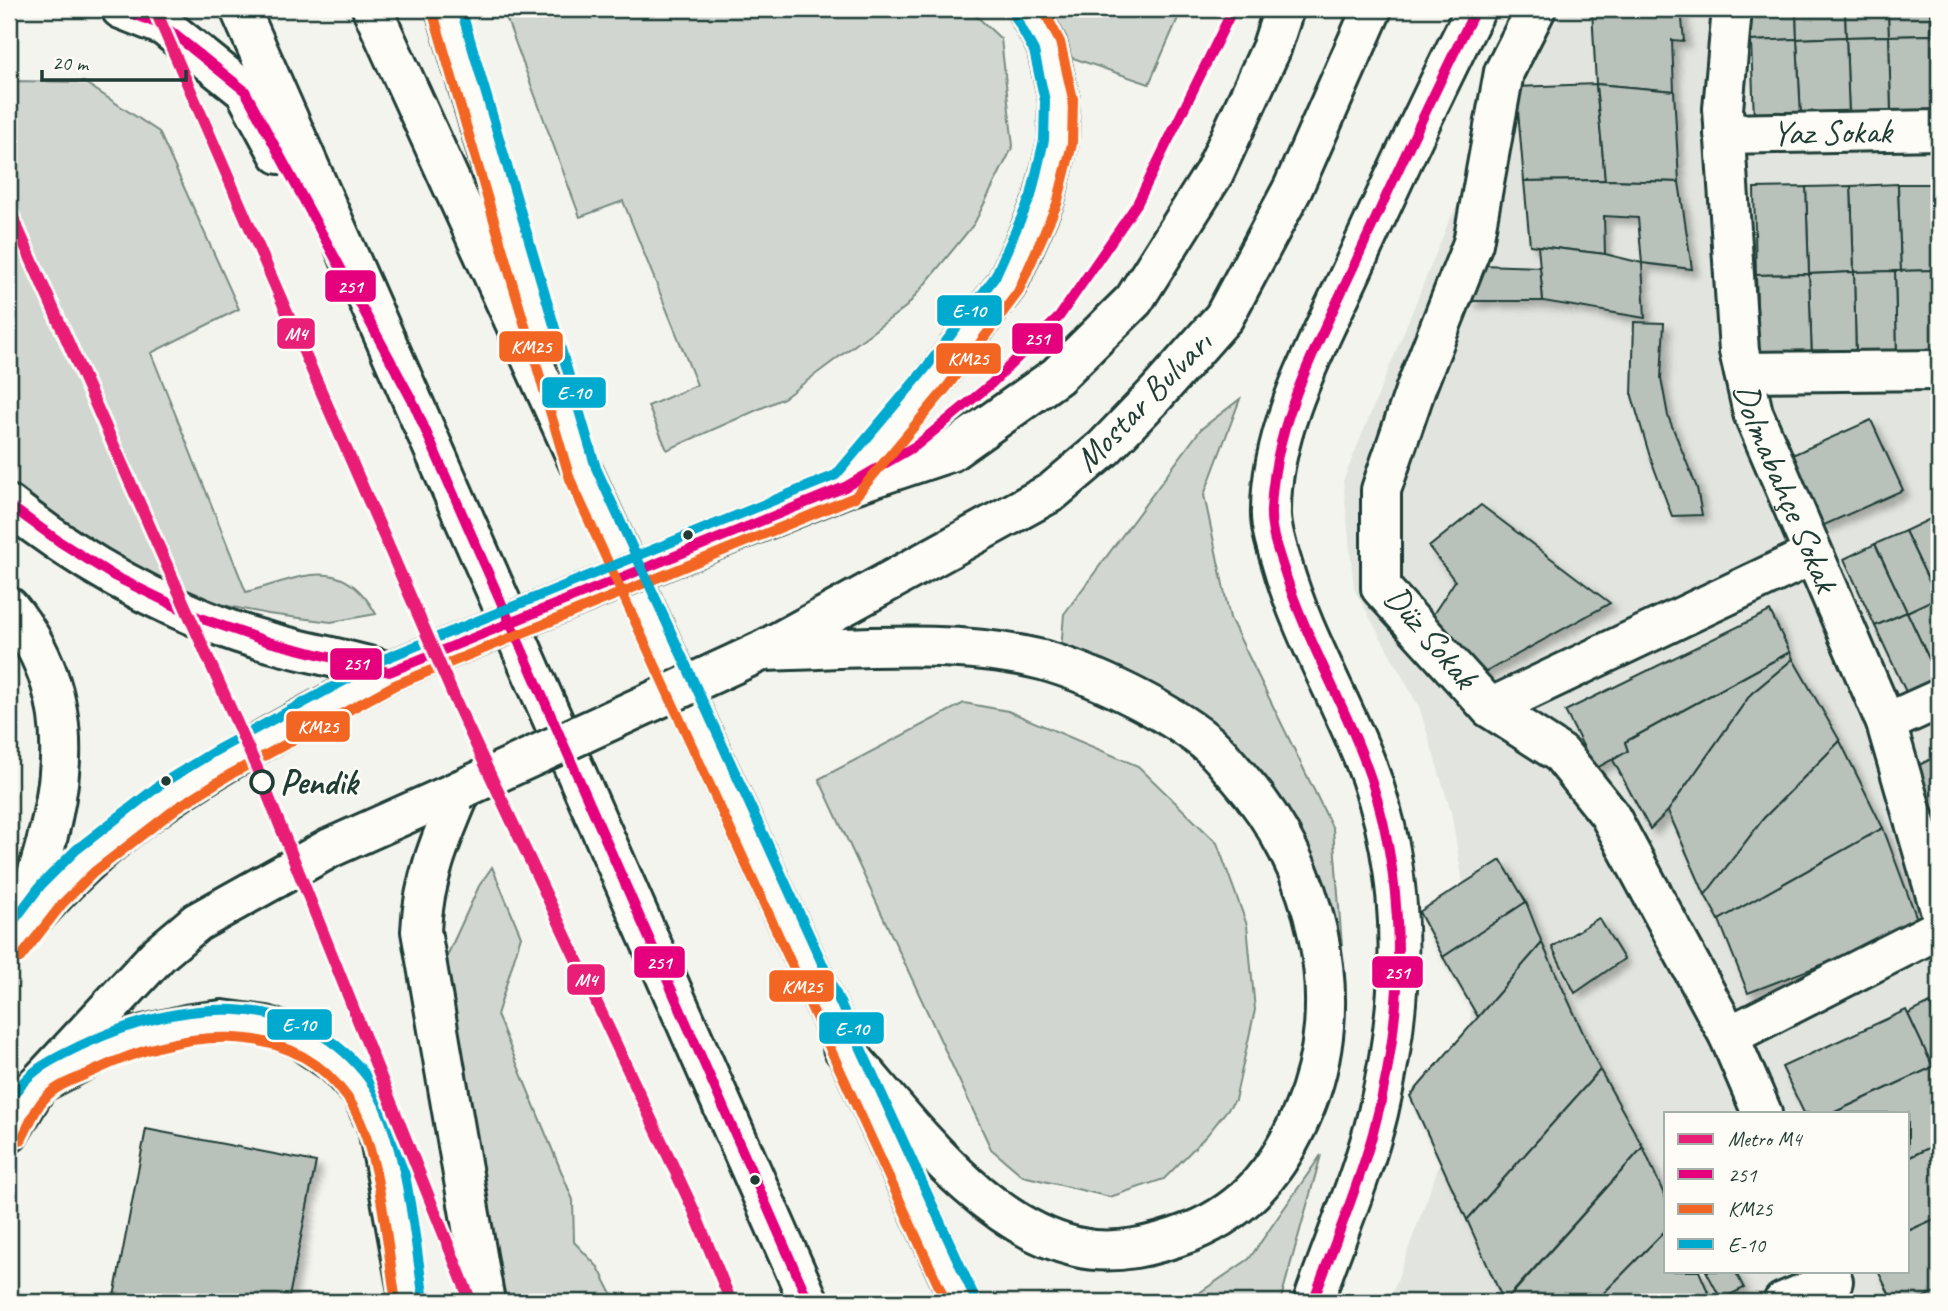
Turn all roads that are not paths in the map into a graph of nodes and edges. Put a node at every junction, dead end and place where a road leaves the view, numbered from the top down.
1 (121, 9) edge
2 (240, 9) edge
3 (372, 9) edge
4 (446, 9) edge
5 (1027, 9) edge
6 (1284, 9) edge
7 (1372, 9) edge
8 (1476, 9) edge
9 (1536, 9) edge
10 (1732, 9) edge
11 (1939, 130) edge
12 (1724, 134) junction
13 (1939, 370) edge
14 (1744, 372) junction
15 (413, 402) junction
16 (583, 474) junction
17 (845, 487) junction
18 (9, 505) edge
19 (1812, 555) junction
20 (9, 607) edge
21 (761, 651) junction
22 (389, 673) junction
23 (1939, 698) edge
24 (1490, 708) junction
25 (1886, 723) junction
26 (462, 789) junction
27 (1939, 906) edge
28 (1939, 929) edge
29 (13, 944) edge
30 (1729, 1036) junction
31 (843, 1048) junction
32 (38, 1084) junction
33 (1762, 1112) edge
34 (9, 1133) edge
35 (1834, 1284) edge
36 (410, 1302) edge
37 (485, 1302) edge
38 (809, 1302) edge
39 (961, 1302) edge
40 (1313, 1302) edge
41 (1783, 1302) edge

1 - 15 main road
2 - 15 main road
3 - 16 main road
4 - 16 main road
5 - 17 main road
6 - 17 main road
7 - 21 main road, Mostar Bulvarı
8 - 40 main road
9 - 24 main road, Düz Sokak
10 - 12 main road, Dolmabahçe Sokak
11 - 12 main road, Yaz Sokak
12 - 14 main road, Dolmabahçe Sokak
13 - 14 main road
14 - 19 main road, Dolmabahçe Sokak
15 - 38 main road
16 - 31 main road
17 - 22 main road, bridge
18 - 22 main road
19 - 24 main road
19 - 25 main road, Dolmabahçe Sokak
20 - 29 main road
21 - 26 main road, Mostar Bulvarı, bridge
21 - 31 main road
22 - 29 main road
23 - 25 main road
24 - 30 main road, Düz Sokak
25 - 27 main road, Dolmabahçe Sokak
26 - 32 main road, Mostar Bulvarı
26 - 37 main road
28 - 30 main road
30 - 33 main road, Düz Sokak
31 - 39 main road
32 - 34 main road, Mostar Bulvarı
32 - 36 main road
35 - 41 main road

